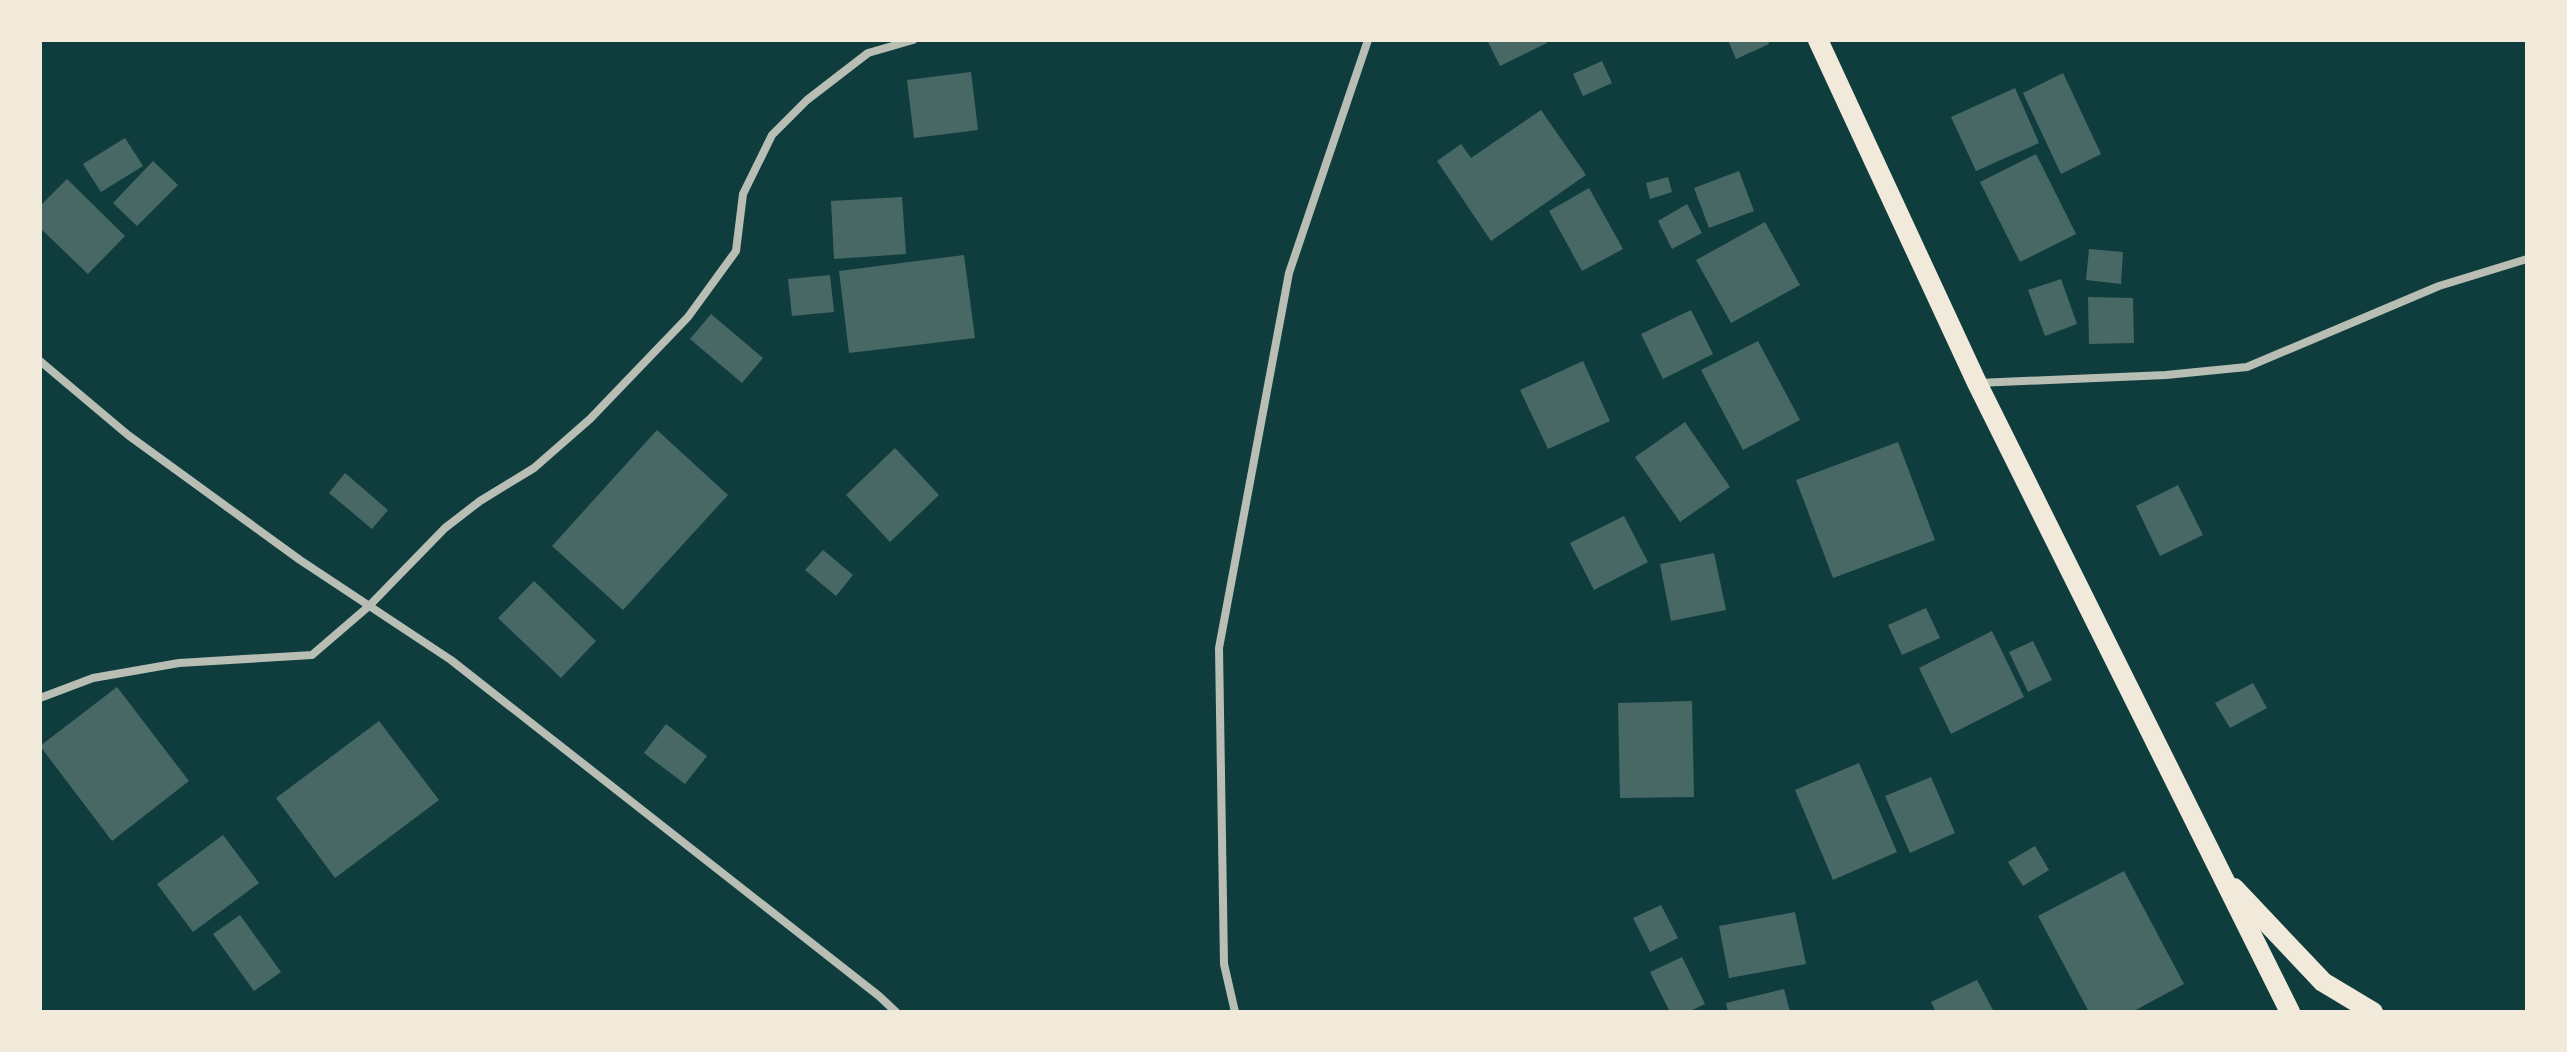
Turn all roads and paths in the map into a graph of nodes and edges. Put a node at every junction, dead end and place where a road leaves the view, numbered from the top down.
1 (913, 40) edge
2 (1368, 40) edge
3 (1818, 40) edge
4 (2527, 259) edge
5 (40, 361) edge
6 (1977, 383) junction
7 (369, 606) junction
8 (40, 698) edge
9 (2220, 872) junction
10 (896, 1012) edge
11 (1235, 1012) edge
12 (2290, 1012) edge
13 (2373, 1012) edge

1 - 7 street
2 - 11 street
3 - 6 main road
4 - 6 street
5 - 7 street
6 - 9 main road
7 - 8 street
7 - 10 street
9 - 12 main road
9 - 13 main road

